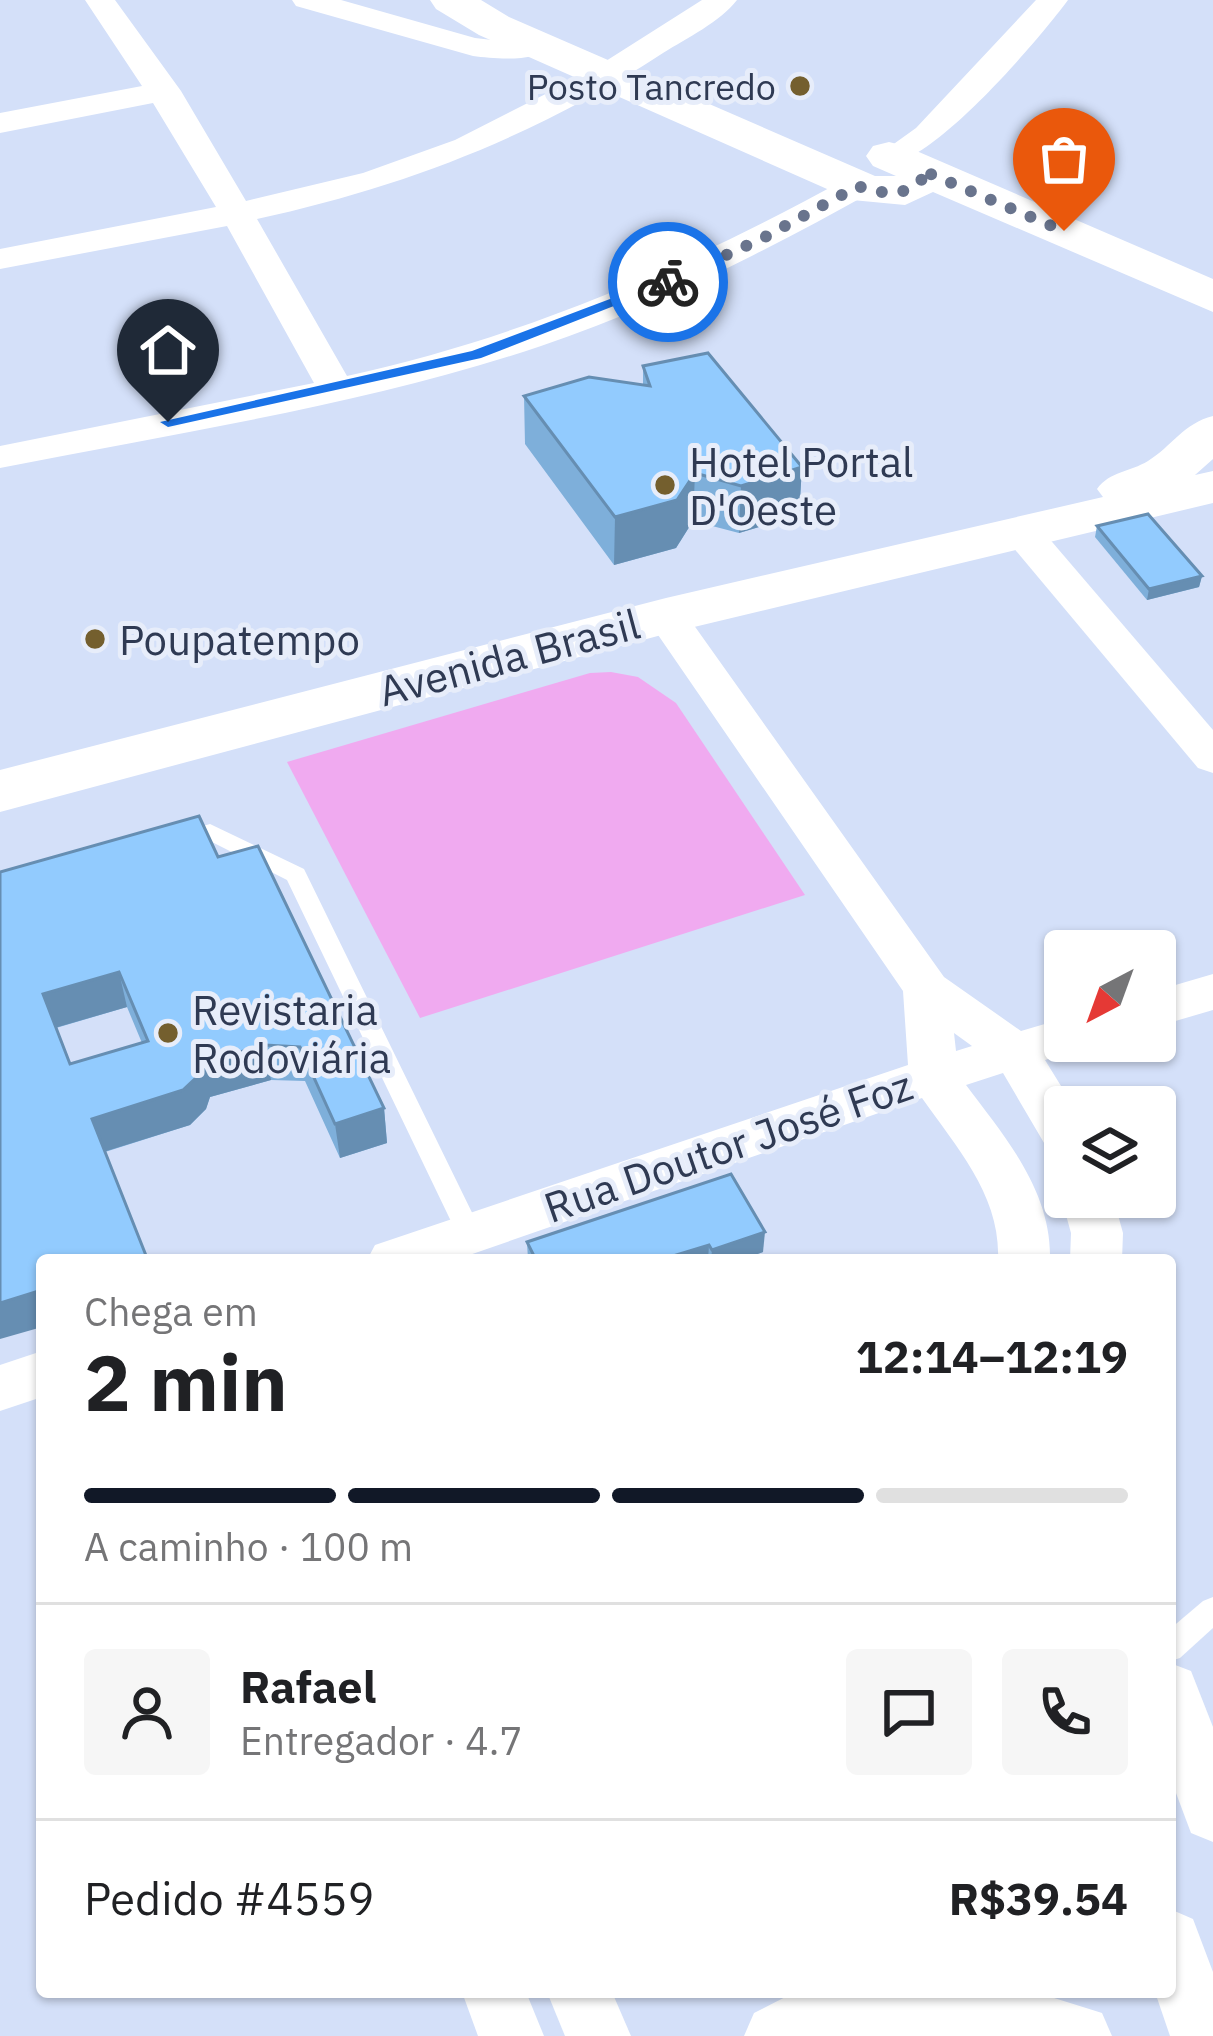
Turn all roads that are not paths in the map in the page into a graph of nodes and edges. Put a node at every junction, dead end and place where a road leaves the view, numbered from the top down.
1 (100, 0) edge
2 (307, 0) edge
3 (522, 0) edge
4 (722, 0) edge
5 (458, 2) edge
6 (1039, 6) edge
7 (538, 45) junction
8 (627, 64) junction
9 (165, 91) junction
10 (0, 123) edge
11 (892, 167) junction
12 (239, 213) junction
13 (0, 259) edge
14 (1211, 320) edge
15 (335, 388) junction
16 (1213, 432) edge
17 (0, 458) edge
18 (1213, 488) edge
19 (1021, 531) junction
20 (666, 616) junction
21 (1213, 758) edge
22 (0, 791) edge
23 (147, 850) edge
24 (927, 989) junction
25 (1213, 992) edge
26 (1176, 1003) edge
27 (1044, 1042) edge
28 (1014, 1051) junction
29 (933, 1076) junction
30 (1044, 1100) edge
31 (1093, 1218) edge
32 (469, 1234) junction
33 (411, 1254) edge
34 (1024, 1254) edge
35 (1096, 1254) edge
36 (36, 1376) edge
37 (0, 1388) edge
38 (1213, 1610) edge
39 (1176, 1643) edge
40 (1176, 1708) edge
41 (1213, 1812) edge
42 (1176, 1958) edge
43 (496, 1998) edge
44 (582, 1998) edge
45 (511, 2036) edge
46 (598, 2036) edge
47 (777, 2036) edge
48 (1079, 2036) edge
49 (1203, 2036) edge

1 - 9 street
2 - 7 street
3 - 8 main road
4 - 8 street
5 - 7 main road
6 - 11 street
7 - 8 main road
8 - 11 main road
8 - 12 street
9 - 10 street
9 - 12 street
11 - 14 main road
11 - 15 street
12 - 13 street
12 - 15 street
15 - 17 street
16 - 19 main road
18 - 19 main road
19 - 20 main road, Avenida Brasil
19 - 21 street
20 - 22 main road, Avenida Brasil
20 - 24 street
23 - 32 lane
24 - 28 street
24 - 29 street
25 - 26 street
27 - 28 street, Rua Doutor José Foz
28 - 29 street, Rua Doutor José Foz
28 - 30 street
29 - 32 street, Rua Doutor José Foz
29 - 34 street
31 - 35 street
32 - 33 street, Rua Doutor José Foz
36 - 37 street
38 - 39 lane
40 - 41 street
42 - 49 street
43 - 45 street
44 - 46 street
47 - 48 street

